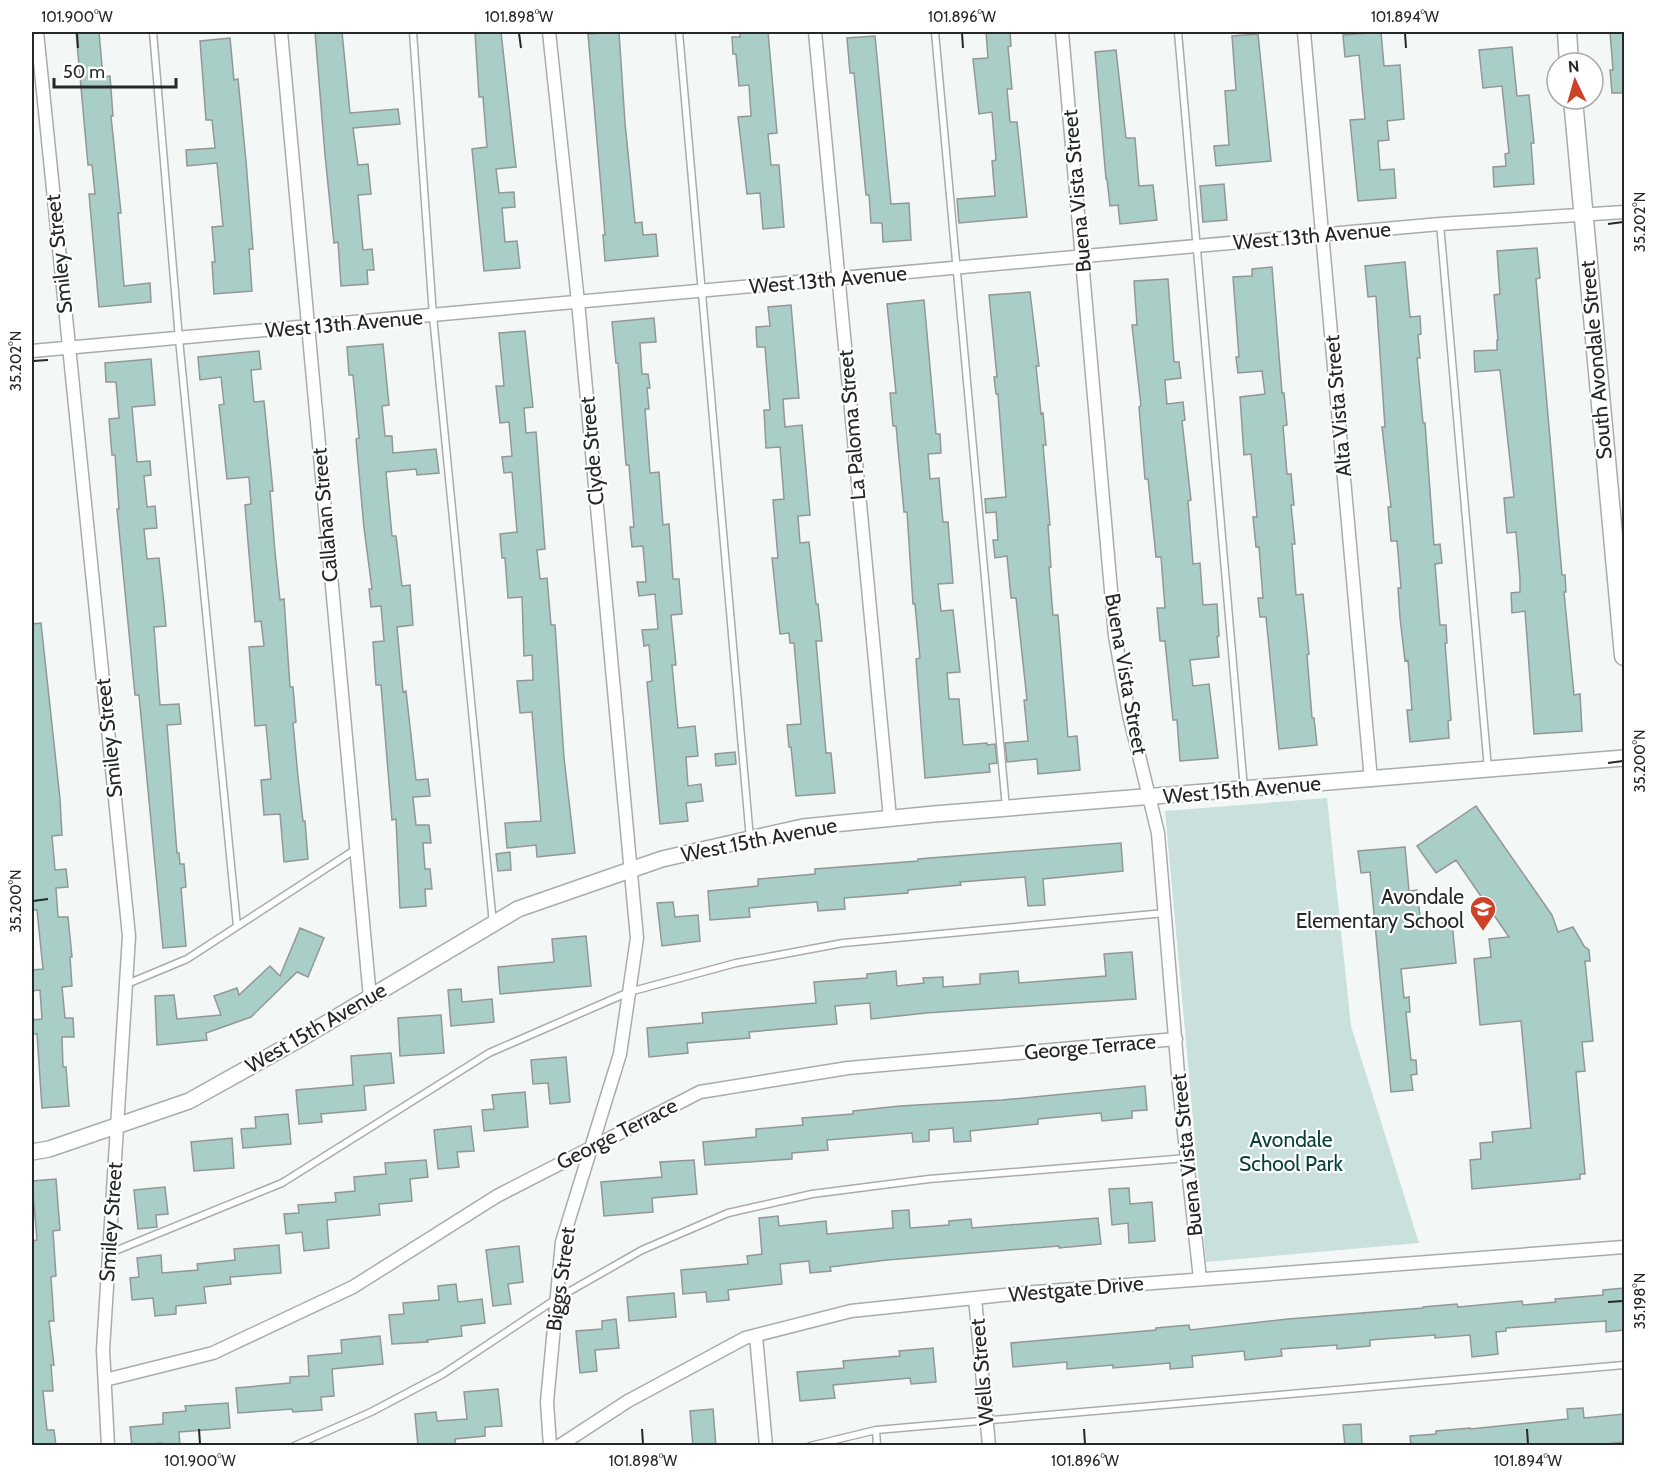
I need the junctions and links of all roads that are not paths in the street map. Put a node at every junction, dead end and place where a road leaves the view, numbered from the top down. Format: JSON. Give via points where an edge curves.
{"nodes":[{"id":1,"x":37,"y":32,"type":"edge"},
{"id":2,"x":153,"y":32,"type":"edge"},
{"id":3,"x":280,"y":32,"type":"edge"},
{"id":4,"x":413,"y":32,"type":"edge"},
{"id":5,"x":549,"y":32,"type":"edge"},
{"id":6,"x":679,"y":32,"type":"edge"},
{"id":7,"x":815,"y":32,"type":"edge"},
{"id":8,"x":935,"y":32,"type":"edge"},
{"id":9,"x":1062,"y":32,"type":"edge"},
{"id":10,"x":1178,"y":32,"type":"edge"},
{"id":11,"x":1304,"y":32,"type":"edge"},
{"id":12,"x":1567,"y":32,"type":"edge"},
{"id":13,"x":1568,"y":51,"type":"edge"},
{"id":14,"x":1574,"y":111,"type":"edge"},
{"id":15,"x":1624,"y":212,"type":"edge"},
{"id":16,"x":1583,"y":216,"type":"junction"},
{"id":17,"x":1440,"y":224,"type":"junction"},
{"id":18,"x":1324,"y":235,"type":"junction"},
{"id":19,"x":1198,"y":246,"type":"junction"},
{"id":20,"x":1082,"y":256,"type":"junction"},
{"id":21,"x":956,"y":268,"type":"junction"},
{"id":22,"x":838,"y":279,"type":"junction"},
{"id":23,"x":702,"y":291,"type":"junction"},
{"id":24,"x":578,"y":302,"type":"junction"},
{"id":25,"x":434,"y":315,"type":"junction"},
{"id":26,"x":308,"y":327,"type":"junction"},
{"id":27,"x":179,"y":339,"type":"junction"},
{"id":28,"x":69,"y":348,"type":"junction"},
{"id":29,"x":32,"y":351,"type":"edge"},
{"id":30,"x":1624,"y":656,"type":"edge"},
{"id":31,"x":1624,"y":758,"type":"edge"},
{"id":32,"x":1488,"y":770,"type":"junction"},
{"id":33,"x":1371,"y":780,"type":"junction"},
{"id":34,"x":1244,"y":790,"type":"junction"},
{"id":35,"x":1149,"y":797,"type":"junction"},
{"id":36,"x":1006,"y":808,"type":"junction"},
{"id":37,"x":890,"y":818,"type":"junction"},
{"id":38,"x":750,"y":839,"type":"junction"},
{"id":39,"x":356,"y":849,"type":"junction"},
{"id":40,"x":631,"y":870,"type":"junction"},
{"id":41,"x":1165,"y":913,"type":"junction"},
{"id":42,"x":493,"y":924,"type":"junction"},
{"id":43,"x":237,"y":926,"type":"junction"},
{"id":44,"x":126,"y":984,"type":"junction"},
{"id":45,"x":629,"y":992,"type":"junction"},
{"id":46,"x":370,"y":998,"type":"junction"},
{"id":47,"x":1176,"y":1040,"type":"junction"},
{"id":48,"x":117,"y":1126,"type":"junction"},
{"id":49,"x":591,"y":1147,"type":"junction"},
{"id":50,"x":32,"y":1152,"type":"edge"},
{"id":51,"x":1187,"y":1158,"type":"junction"},
{"id":52,"x":1624,"y":1247,"type":"edge"},
{"id":53,"x":110,"y":1253,"type":"junction"},
{"id":54,"x":1200,"y":1279,"type":"junction"},
{"id":55,"x":975,"y":1298,"type":"junction"},
{"id":56,"x":556,"y":1299,"type":"junction"},
{"id":57,"x":756,"y":1336,"type":"junction"},
{"id":58,"x":1624,"y":1365,"type":"edge"},
{"id":59,"x":105,"y":1380,"type":"junction"},
{"id":60,"x":986,"y":1419,"type":"junction"},
{"id":61,"x":876,"y":1430,"type":"junction"},
{"id":62,"x":108,"y":1446,"type":"edge"},
{"id":63,"x":294,"y":1446,"type":"edge"},
{"id":64,"x":550,"y":1446,"type":"edge"},
{"id":65,"x":559,"y":1446,"type":"edge"},
{"id":66,"x":766,"y":1446,"type":"edge"},
{"id":67,"x":810,"y":1446,"type":"edge"},
{"id":68,"x":877,"y":1446,"type":"edge"},
{"id":69,"x":989,"y":1446,"type":"edge"}],
"edges":[{"from":1,"to":28,"type":"street","name":"Smiley Street"},
{"from":2,"to":27,"type":"lane"},
{"from":3,"to":26,"type":"street","name":"Callahan Street"},
{"from":4,"to":25,"type":"lane"},
{"from":5,"to":24,"type":"street","name":"Clyde Street"},
{"from":6,"to":23,"type":"lane"},
{"from":7,"to":22,"type":"street","name":"La Paloma Street"},
{"from":8,"to":21,"type":"lane"},
{"from":9,"to":20,"type":"street","name":"Buena Vista Street"},
{"from":10,"to":19,"type":"lane"},
{"from":11,"to":18,"type":"street","name":"Alta Vista Street"},
{"from":12,"to":13,"type":"main road"},
{"from":14,"to":16,"type":"main road","name":"South Avondale Street"},
{"from":15,"to":16,"type":"street","name":"West 13th Avenue"},
{"from":16,"to":17,"type":"street","name":"West 13th Avenue"},
{"from":16,"to":30,"type":"main road","name":"South Avondale Street"},
{"from":17,"to":18,"type":"street","name":"West 13th Avenue"},
{"from":17,"to":32,"type":"lane"},
{"from":18,"to":19,"type":"street","name":"West 13th Avenue"},
{"from":18,"to":33,"type":"street","name":"Alta Vista Street"},
{"from":19,"to":20,"type":"street","name":"West 13th Avenue"},
{"from":19,"to":34,"type":"lane"},
{"from":20,"to":21,"type":"street","name":"West 13th Avenue"},
{"from":20,"to":35,"type":"street","name":"Buena Vista Street","via":[[1115,636]]},
{"from":21,"to":22,"type":"street","name":"West 13th Avenue"},
{"from":21,"to":36,"type":"lane"},
{"from":22,"to":23,"type":"street","name":"West 13th Avenue"},
{"from":22,"to":37,"type":"street","name":"La Paloma Street"},
{"from":23,"to":24,"type":"street","name":"West 13th Avenue"},
{"from":23,"to":38,"type":"lane"},
{"from":24,"to":25,"type":"street","name":"West 13th Avenue"},
{"from":24,"to":40,"type":"street","name":"Clyde Street"},
{"from":25,"to":26,"type":"street","name":"West 13th Avenue"},
{"from":25,"to":42,"type":"lane"},
{"from":26,"to":27,"type":"street","name":"West 13th Avenue"},
{"from":26,"to":39,"type":"street","name":"Callahan Street"},
{"from":27,"to":28,"type":"street","name":"West 13th Avenue"},
{"from":27,"to":43,"type":"lane"},
{"from":28,"to":29,"type":"street","name":"West 13th Avenue"},
{"from":28,"to":44,"type":"street","name":"Smiley Street","via":[[129,936]]},
{"from":31,"to":32,"type":"street","name":"West 15th Avenue"},
{"from":32,"to":33,"type":"street","name":"West 15th Avenue"},
{"from":33,"to":34,"type":"street","name":"West 15th Avenue"},
{"from":34,"to":35,"type":"street","name":"West 15th Avenue"},
{"from":35,"to":36,"type":"street","name":"West 15th Avenue"},
{"from":35,"to":41,"type":"street","name":"Buena Vista Street","via":[[1158,833]]},
{"from":36,"to":37,"type":"street","name":"West 15th Avenue"},
{"from":37,"to":38,"type":"street","name":"West 15th Avenue","via":[[803,827]]},
{"from":38,"to":40,"type":"street","name":"West 15th Avenue"},
{"from":39,"to":43,"type":"lane"},
{"from":39,"to":46,"type":"street","name":"Callahan Street"},
{"from":40,"to":42,"type":"street","name":"West 15th Avenue","via":[[518,909]]},
{"from":40,"to":45,"type":"street","name":"Biggs Street","via":[[637,938]]},
{"from":41,"to":45,"type":"lane","via":[[843,943],[736,963]]},
{"from":41,"to":47,"type":"street","name":"Buena Vista Street"},
{"from":42,"to":46,"type":"street","name":"West 15th Avenue"},
{"from":43,"to":44,"type":"lane","via":[[187,959]]},
{"from":44,"to":48,"type":"street","name":"Smiley Street"},
{"from":45,"to":49,"type":"street","name":"Biggs Street","via":[[620,1054]]},
{"from":45,"to":53,"type":"lane","via":[[489,1053],[282,1183]]},
{"from":46,"to":48,"type":"street","name":"West 15th Avenue","via":[[189,1101]]},
{"from":47,"to":49,"type":"street","name":"George Terrace","via":[[848,1068],[700,1092]]},
{"from":47,"to":51,"type":"street","name":"Buena Vista Street"},
{"from":48,"to":50,"type":"street","name":"West 15th Avenue"},
{"from":48,"to":53,"type":"street","name":"Smiley Street"},
{"from":49,"to":56,"type":"street","name":"Biggs Street","via":[[562,1242]]},
{"from":49,"to":59,"type":"street","name":"George Terrace","via":[[497,1196],[353,1287],[213,1353]]},
{"from":51,"to":54,"type":"street","name":"Buena Vista Street"},
{"from":51,"to":56,"type":"lane","via":[[928,1179],[812,1194],[728,1213],[642,1250]]},
{"from":52,"to":54,"type":"street","name":"Westgate Drive"},
{"from":53,"to":59,"type":"street","name":"Smiley Street","via":[[103,1350]]},
{"from":54,"to":55,"type":"street","name":"Westgate Drive"},
{"from":55,"to":57,"type":"street","name":"Westgate Drive","via":[[851,1311]]},
{"from":55,"to":60,"type":"street","name":"Wells Street"},
{"from":56,"to":63,"type":"lane","via":[[443,1374]]},
{"from":56,"to":64,"type":"street","name":"Biggs Street","via":[[547,1402]]},
{"from":57,"to":65,"type":"street","name":"Westgate Drive","via":[[745,1338],[628,1401]]},
{"from":57,"to":66,"type":"street"},
{"from":58,"to":60,"type":"lane"},
{"from":59,"to":62,"type":"street","name":"Smiley Street"},
{"from":60,"to":61,"type":"lane"},
{"from":60,"to":69,"type":"street","name":"Wells Street"},
{"from":61,"to":67,"type":"lane"},
{"from":61,"to":68,"type":"lane"}]}
